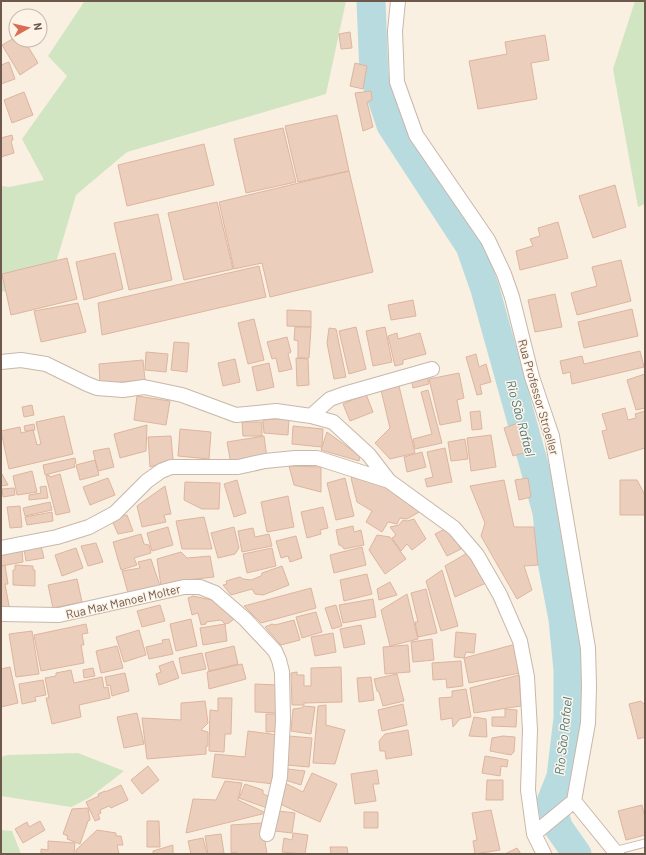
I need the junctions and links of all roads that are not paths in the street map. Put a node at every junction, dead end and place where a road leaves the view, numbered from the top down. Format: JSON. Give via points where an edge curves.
{"nodes":[{"id":1,"x":398,"y":1,"type":"edge"},
{"id":2,"x":1,"y":362,"type":"edge"},
{"id":3,"x":432,"y":368,"type":"dead end"},
{"id":4,"x":311,"y":416,"type":"junction"},
{"id":5,"x":389,"y":481,"type":"junction"},
{"id":6,"x":1,"y":548,"type":"edge"},
{"id":7,"x":1,"y":614,"type":"edge"},
{"id":8,"x":574,"y":801,"type":"junction"},
{"id":9,"x":267,"y":834,"type":"dead end"},
{"id":10,"x":534,"y":834,"type":"junction"},
{"id":11,"x":645,"y":843,"type":"edge"},
{"id":12,"x":616,"y":852,"type":"edge"},
{"id":13,"x":544,"y":854,"type":"edge"}],
"edges":[{"from":1,"to":8,"type":"street","name":"Rua Professor Stroeller","via":[[395,31],[397,82],[416,135],[488,240],[504,274],[532,377],[552,436],[588,648],[588,723]]},
{"from":2,"to":4,"type":"street","via":[[21,360],[46,364],[97,388],[123,390],[144,387],[182,395],[236,415],[276,411]]},
{"from":3,"to":4,"type":"street","via":[[330,399]]},
{"from":4,"to":5,"type":"street","via":[[333,422],[369,455]]},
{"from":5,"to":6,"type":"street","via":[[317,458],[265,461],[238,467],[172,467],[147,481],[115,513],[89,527],[57,537]]},
{"from":5,"to":10,"type":"street","via":[[454,528],[478,555],[500,595],[520,641],[527,677],[530,730],[528,790]]},
{"from":7,"to":9,"type":"street","name":"Rua Max Manoel Molter","via":[[59,615],[184,587],[200,587],[215,593],[245,619],[275,651],[282,672],[280,777]]},
{"from":8,"to":10,"type":"street"},
{"from":8,"to":12,"type":"street"},
{"from":10,"to":13,"type":"street"},
{"from":11,"to":12,"type":"lane"}]}
